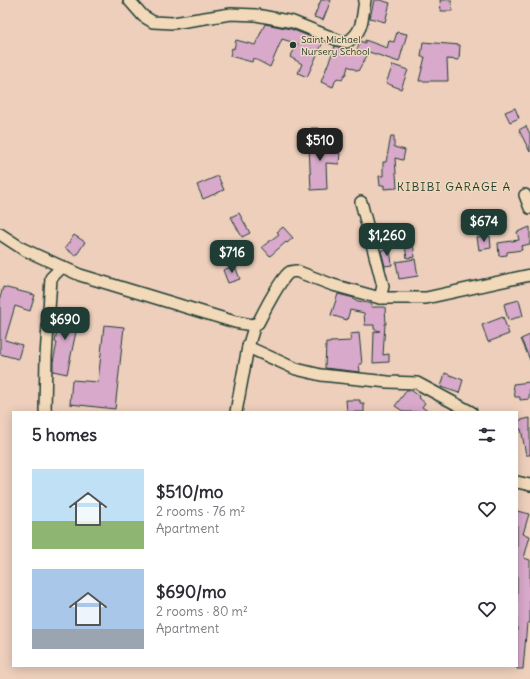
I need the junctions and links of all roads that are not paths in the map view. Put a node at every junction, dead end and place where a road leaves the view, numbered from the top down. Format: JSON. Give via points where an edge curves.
{"nodes":[{"id":1,"x":129,"y":0,"type":"edge"},
{"id":2,"x":365,"y":0,"type":"edge"},
{"id":3,"x":525,"y":195,"type":"dead end"},
{"id":4,"x":361,"y":202,"type":"dead end"},
{"id":5,"x":530,"y":208,"type":"edge"},
{"id":6,"x":0,"y":234,"type":"edge"},
{"id":7,"x":62,"y":267,"type":"junction"},
{"id":8,"x":530,"y":275,"type":"edge"},
{"id":9,"x":380,"y":298,"type":"junction"},
{"id":10,"x":255,"y":324,"type":"junction"},
{"id":11,"x":248,"y":346,"type":"junction"},
{"id":12,"x":45,"y":411,"type":"edge"},
{"id":13,"x":236,"y":411,"type":"edge"},
{"id":14,"x":469,"y":411,"type":"edge"},
{"id":15,"x":518,"y":482,"type":"edge"},
{"id":16,"x":530,"y":485,"type":"edge"}],
"edges":[{"from":1,"to":2,"type":"street","via":[[143,16],[153,22],[173,23],[231,14],[256,15],[292,22],[348,42],[360,29]]},
{"from":3,"to":5,"type":"street"},
{"from":4,"to":9,"type":"street","via":[[383,286]]},
{"from":6,"to":7,"type":"street","via":[[23,249]]},
{"from":7,"to":10,"type":"street","via":[[112,286],[235,322]]},
{"from":7,"to":12,"type":"street","via":[[51,278]]},
{"from":8,"to":9,"type":"street","via":[[426,298]]},
{"from":9,"to":10,"type":"street","via":[[332,285],[296,271],[290,272],[278,286]]},
{"from":10,"to":11,"type":"street"},
{"from":11,"to":13,"type":"street"},
{"from":11,"to":14,"type":"street","via":[[296,369],[320,375],[417,383]]},
{"from":15,"to":16,"type":"street"}]}
